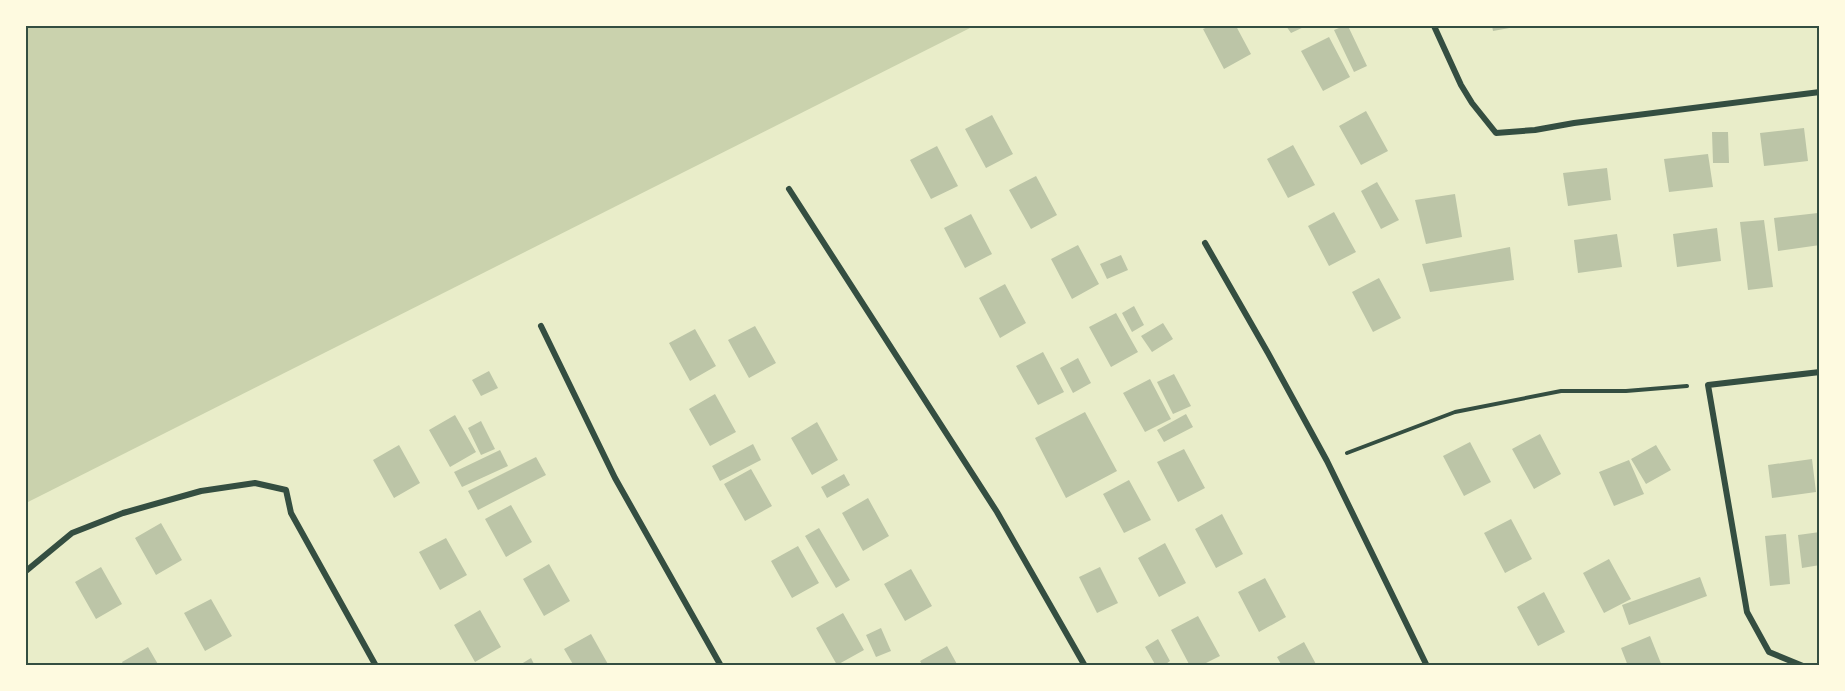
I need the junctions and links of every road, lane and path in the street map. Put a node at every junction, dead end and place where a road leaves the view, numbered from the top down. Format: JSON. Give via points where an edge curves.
{"nodes":[{"id":1,"x":1434,"y":26,"type":"edge"},
{"id":2,"x":1820,"y":92,"type":"edge"},
{"id":3,"x":789,"y":189,"type":"dead end"},
{"id":4,"x":1205,"y":243,"type":"dead end"},
{"id":5,"x":541,"y":326,"type":"dead end"},
{"id":6,"x":1820,"y":372,"type":"edge"},
{"id":7,"x":1708,"y":385,"type":"junction"},
{"id":8,"x":1326,"y":461,"type":"junction"},
{"id":9,"x":26,"y":571,"type":"edge"},
{"id":10,"x":376,"y":666,"type":"edge"},
{"id":11,"x":721,"y":666,"type":"edge"},
{"id":12,"x":1085,"y":666,"type":"edge"},
{"id":13,"x":1427,"y":666,"type":"edge"},
{"id":14,"x":1803,"y":666,"type":"edge"}],
"edges":[{"from":1,"to":2,"type":"street","via":[[1461,85],[1496,133]]},
{"from":3,"to":12,"type":"street","via":[[997,512]]},
{"from":4,"to":8,"type":"street"},
{"from":5,"to":11,"type":"street","via":[[615,478]]},
{"from":6,"to":7,"type":"street"},
{"from":7,"to":8,"type":"path","via":[[1561,391],[1455,412]]},
{"from":7,"to":14,"type":"street","via":[[1747,612],[1769,652]]},
{"from":8,"to":13,"type":"street"},
{"from":9,"to":10,"type":"street","via":[[72,533],[123,513],[201,491],[255,483],[286,490],[291,513]]}]}
